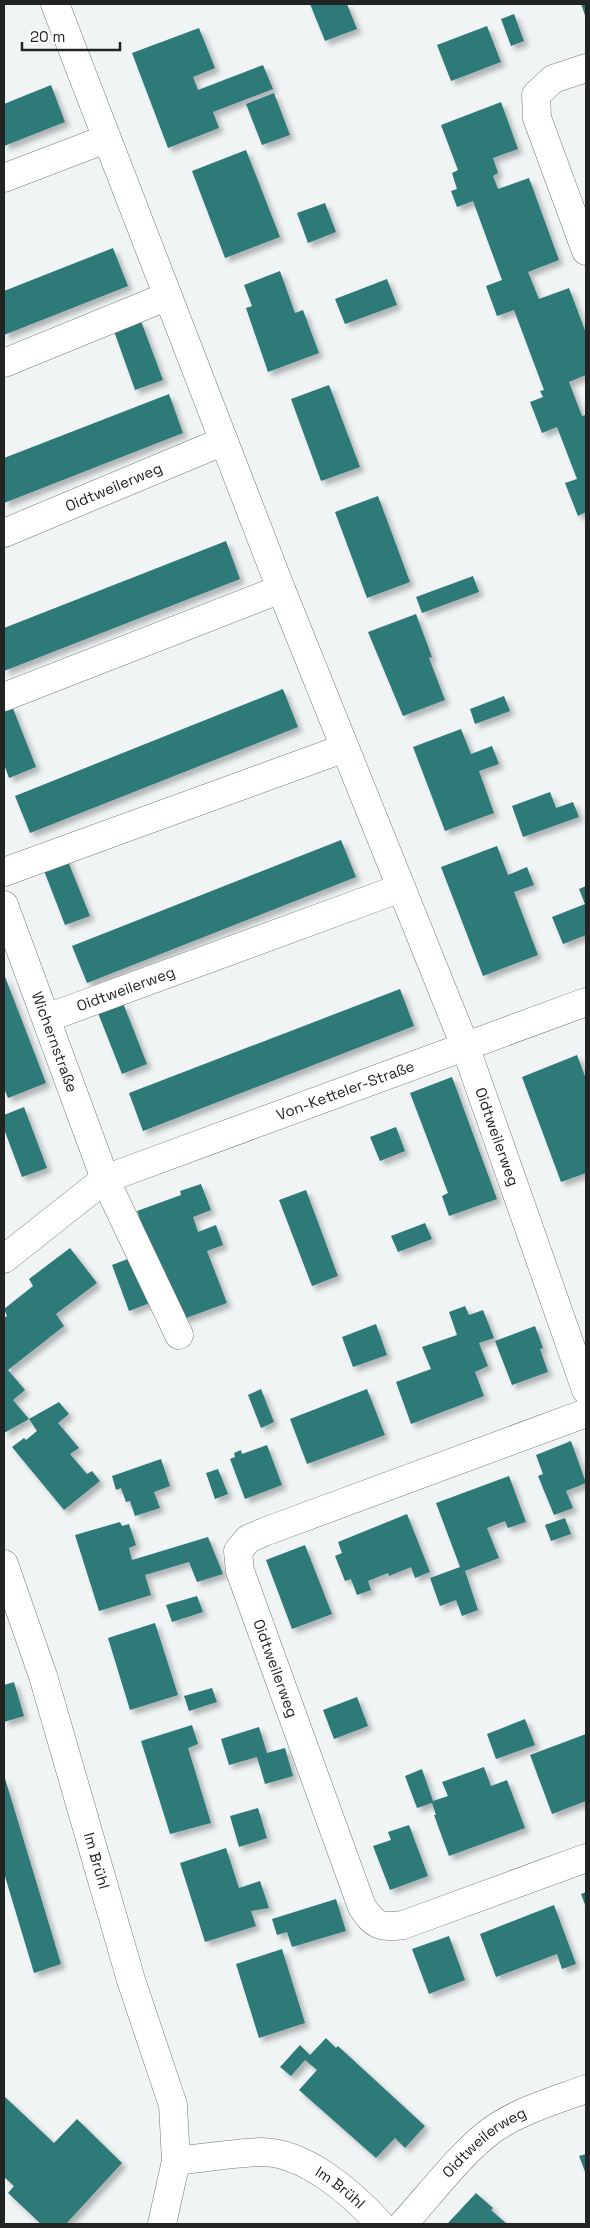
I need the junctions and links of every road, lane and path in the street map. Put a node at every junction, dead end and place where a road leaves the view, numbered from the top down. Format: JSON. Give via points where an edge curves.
{"nodes":[{"id":1,"x":60,"y":5,"type":"edge"},
{"id":2,"x":586,"y":68,"type":"edge"},
{"id":3,"x":106,"y":139,"type":"junction"},
{"id":4,"x":4,"y":178,"type":"edge"},
{"id":5,"x":586,"y":251,"type":"edge"},
{"id":6,"x":168,"y":296,"type":"junction"},
{"id":7,"x":4,"y":363,"type":"edge"},
{"id":8,"x":224,"y":441,"type":"junction"},
{"id":9,"x":4,"y":534,"type":"edge"},
{"id":10,"x":281,"y":589,"type":"junction"},
{"id":11,"x":4,"y":697,"type":"edge"},
{"id":12,"x":345,"y":748,"type":"junction"},
{"id":13,"x":4,"y":872,"type":"edge"},
{"id":14,"x":401,"y":888,"type":"junction"},
{"id":15,"x":4,"y":905,"type":"edge"},
{"id":16,"x":586,"y":1002,"type":"edge"},
{"id":17,"x":47,"y":1018,"type":"junction"},
{"id":18,"x":465,"y":1046,"type":"junction"},
{"id":19,"x":106,"y":1179,"type":"junction"},
{"id":20,"x":4,"y":1259,"type":"edge"},
{"id":21,"x":179,"y":1335,"type":"dead end"},
{"id":22,"x":586,"y":1390,"type":"edge"},
{"id":23,"x":586,"y":1413,"type":"edge"},
{"id":24,"x":4,"y":1564,"type":"edge"},
{"id":25,"x":586,"y":1858,"type":"edge"},
{"id":26,"x":586,"y":2089,"type":"edge"},
{"id":27,"x":176,"y":2161,"type":"junction"},
{"id":28,"x":162,"y":2224,"type":"edge"},
{"id":29,"x":380,"y":2224,"type":"edge"},
{"id":30,"x":403,"y":2224,"type":"edge"}],
"edges":[{"from":1,"to":3,"type":"street","name":"Oidtweilerweg"},
{"from":2,"to":5,"type":"street","via":[[553,79],[536,95],[537,118]]},
{"from":3,"to":4,"type":"street"},
{"from":3,"to":6,"type":"street","name":"Oidtweilerweg"},
{"from":6,"to":7,"type":"street"},
{"from":6,"to":8,"type":"street","name":"Oidtweilerweg"},
{"from":8,"to":9,"type":"street","name":"Oidtweilerweg"},
{"from":8,"to":10,"type":"street","name":"Oidtweilerweg"},
{"from":10,"to":11,"type":"street"},
{"from":10,"to":12,"type":"street","name":"Oidtweilerweg"},
{"from":12,"to":13,"type":"street"},
{"from":12,"to":14,"type":"street","name":"Oidtweilerweg"},
{"from":14,"to":17,"type":"street","name":"Oidtweilerweg"},
{"from":14,"to":18,"type":"street","name":"Oidtweilerweg"},
{"from":15,"to":17,"type":"street","name":"Wichernstraße"},
{"from":16,"to":18,"type":"street","name":"Von-Ketteler-Straße"},
{"from":17,"to":19,"type":"street","name":"Wichernstraße"},
{"from":18,"to":19,"type":"street","name":"Von-Ketteler-Straße"},
{"from":18,"to":22,"type":"street","name":"Oidtweilerweg"},
{"from":19,"to":20,"type":"street","name":"Von-Ketteler-Straße"},
{"from":19,"to":21,"type":"street"},
{"from":23,"to":25,"type":"street","name":"Oidtweilerweg","via":[[264,1532],[248,1539],[238,1551],[240,1570],[362,1907],[370,1920],[383,1928],[402,1925]]},
{"from":24,"to":27,"type":"street","name":"Im Brühl","via":[[43,1676],[131,1980],[173,2106]]},
{"from":26,"to":30,"type":"street","name":"Oidtweilerweg","via":[[495,2128],[467,2153]]},
{"from":27,"to":28,"type":"street","name":"Im Brühl"},
{"from":27,"to":29,"type":"street","name":"Im Brühl","via":[[262,2152],[303,2162],[339,2186]]}]}
